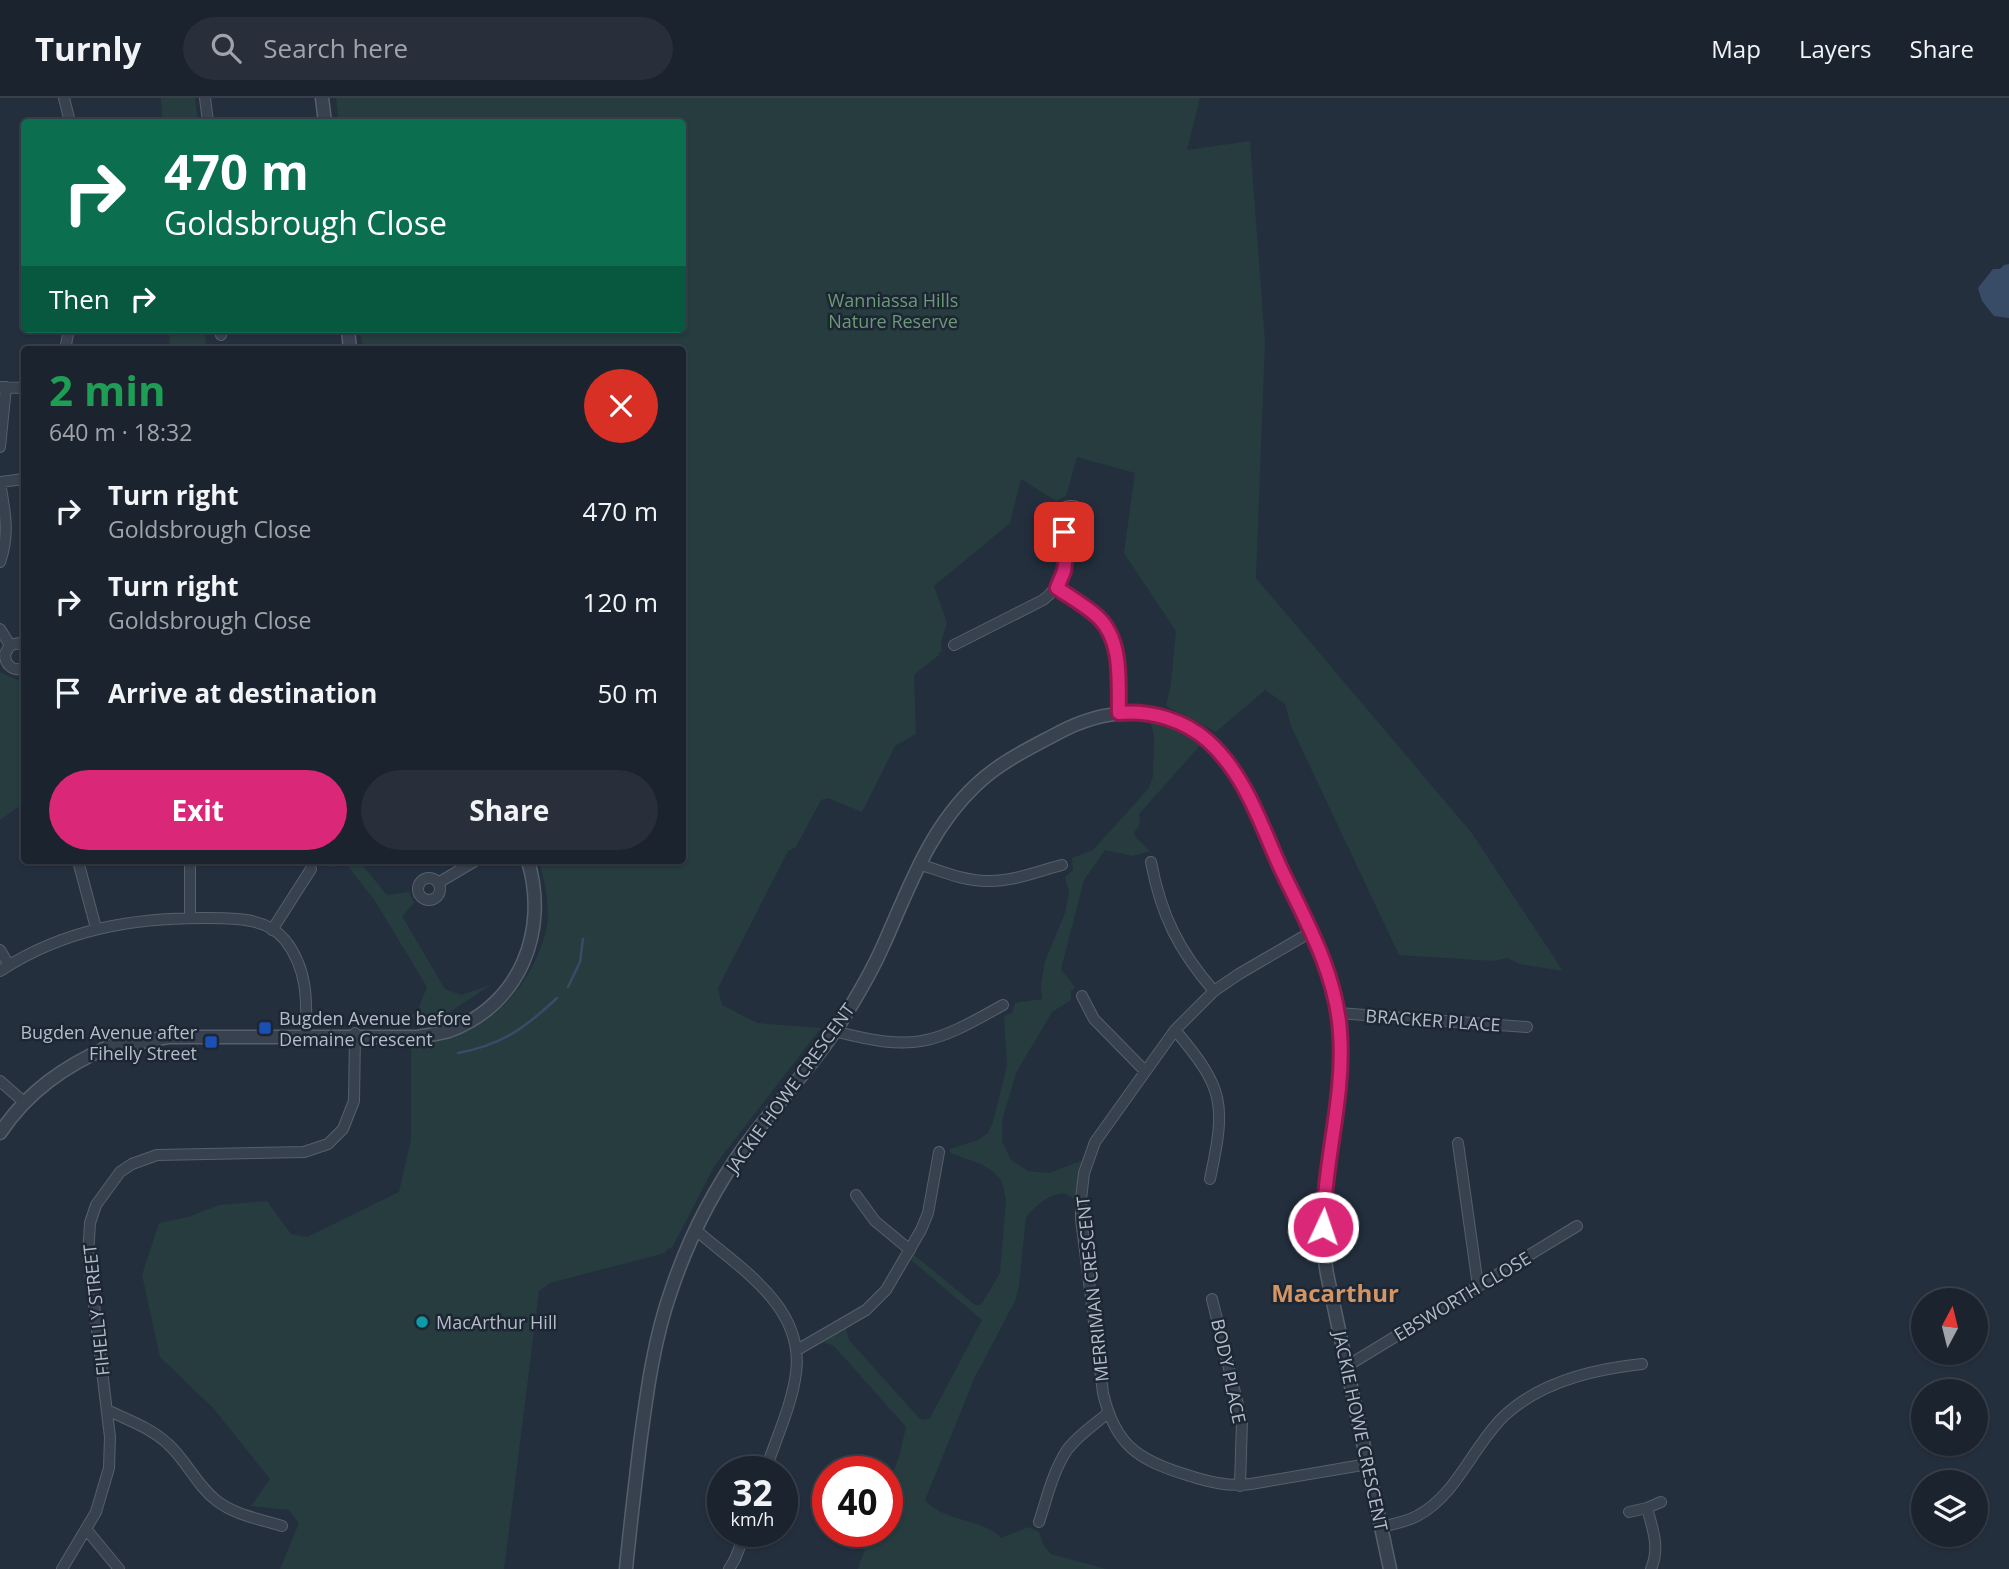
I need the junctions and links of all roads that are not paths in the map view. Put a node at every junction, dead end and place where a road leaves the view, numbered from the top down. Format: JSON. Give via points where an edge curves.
{"nodes":[{"id":1,"x":64,"y":98,"type":"edge"},
{"id":2,"x":205,"y":98,"type":"edge"},
{"id":3,"x":322,"y":98,"type":"edge"},
{"id":4,"x":69,"y":119,"type":"edge"},
{"id":5,"x":208,"y":119,"type":"edge"},
{"id":6,"x":325,"y":119,"type":"edge"},
{"id":7,"x":3,"y":387,"type":"edge"},
{"id":8,"x":21,"y":388,"type":"edge"},
{"id":9,"x":0,"y":447,"type":"edge"},
{"id":10,"x":21,"y":479,"type":"edge"},
{"id":11,"x":0,"y":482,"type":"edge"},
{"id":12,"x":1069,"y":534,"type":"dead end"},
{"id":13,"x":0,"y":562,"type":"edge"},
{"id":14,"x":1057,"y":588,"type":"junction"},
{"id":15,"x":0,"y":629,"type":"edge"},
{"id":16,"x":21,"y":644,"type":"edge"},
{"id":17,"x":10,"y":645,"type":"junction"},
{"id":18,"x":954,"y":645,"type":"dead end"},
{"id":19,"x":21,"y":668,"type":"edge"},
{"id":20,"x":1119,"y":713,"type":"junction"},
{"id":21,"x":1151,"y":862,"type":"dead end"},
{"id":22,"x":79,"y":864,"type":"edge"},
{"id":23,"x":190,"y":864,"type":"edge"},
{"id":24,"x":470,"y":864,"type":"edge"},
{"id":25,"x":529,"y":864,"type":"edge"},
{"id":26,"x":919,"y":864,"type":"junction"},
{"id":27,"x":1062,"y":865,"type":"dead end"},
{"id":28,"x":311,"y":869,"type":"dead end"},
{"id":29,"x":438,"y":883,"type":"dead end"},
{"id":30,"x":190,"y":918,"type":"junction"},
{"id":31,"x":96,"y":928,"type":"junction"},
{"id":32,"x":272,"y":930,"type":"junction"},
{"id":33,"x":1311,"y":932,"type":"junction"},
{"id":34,"x":0,"y":950,"type":"edge"},
{"id":35,"x":4,"y":968,"type":"edge"},
{"id":36,"x":1214,"y":991,"type":"junction"},
{"id":37,"x":1082,"y":996,"type":"dead end"},
{"id":38,"x":1003,"y":1005,"type":"dead end"},
{"id":39,"x":1338,"y":1013,"type":"junction"},
{"id":40,"x":1527,"y":1027,"type":"dead end"},
{"id":41,"x":1175,"y":1030,"type":"junction"},
{"id":42,"x":834,"y":1031,"type":"junction"},
{"id":43,"x":306,"y":1035,"type":"junction"},
{"id":44,"x":355,"y":1035,"type":"junction"},
{"id":45,"x":1145,"y":1070,"type":"junction"},
{"id":46,"x":0,"y":1081,"type":"edge"},
{"id":47,"x":24,"y":1102,"type":"junction"},
{"id":48,"x":0,"y":1133,"type":"edge"},
{"id":49,"x":1458,"y":1143,"type":"dead end"},
{"id":50,"x":939,"y":1152,"type":"dead end"},
{"id":51,"x":1210,"y":1179,"type":"dead end"},
{"id":52,"x":856,"y":1195,"type":"dead end"},
{"id":53,"x":1577,"y":1226,"type":"dead end"},
{"id":54,"x":696,"y":1230,"type":"junction"},
{"id":55,"x":910,"y":1250,"type":"junction"},
{"id":56,"x":1478,"y":1286,"type":"junction"},
{"id":57,"x":1212,"y":1299,"type":"dead end"},
{"id":58,"x":797,"y":1350,"type":"junction"},
{"id":59,"x":1642,"y":1364,"type":"dead end"},
{"id":60,"x":1347,"y":1366,"type":"junction"},
{"id":61,"x":107,"y":1410,"type":"junction"},
{"id":62,"x":1108,"y":1413,"type":"junction"},
{"id":63,"x":770,"y":1456,"type":"edge"},
{"id":64,"x":1368,"y":1464,"type":"junction"},
{"id":65,"x":1240,"y":1486,"type":"junction"},
{"id":66,"x":1661,"y":1502,"type":"dead end"},
{"id":67,"x":1647,"y":1508,"type":"junction"},
{"id":68,"x":1629,"y":1512,"type":"dead end"},
{"id":69,"x":1038,"y":1521,"type":"dead end"},
{"id":70,"x":282,"y":1526,"type":"dead end"},
{"id":71,"x":1381,"y":1527,"type":"junction"},
{"id":72,"x":86,"y":1530,"type":"junction"},
{"id":73,"x":740,"y":1547,"type":"edge"},
{"id":74,"x":62,"y":1569,"type":"edge"},
{"id":75,"x":119,"y":1569,"type":"edge"},
{"id":76,"x":626,"y":1569,"type":"edge"},
{"id":77,"x":729,"y":1569,"type":"edge"},
{"id":78,"x":1390,"y":1569,"type":"edge"},
{"id":79,"x":1651,"y":1569,"type":"edge"}],
"edges":[{"from":1,"to":4,"type":"street"},
{"from":2,"to":5,"type":"street"},
{"from":3,"to":6,"type":"street"},
{"from":7,"to":8,"type":"street"},
{"from":7,"to":9,"type":"street"},
{"from":10,"to":11,"type":"street"},
{"from":11,"to":13,"type":"street","via":[[7,524]]},
{"from":12,"to":14,"type":"street"},
{"from":14,"to":18,"type":"street","via":[[1043,600]]},
{"from":14,"to":20,"type":"street","via":[[1096,615],[1112,639],[1118,662]]},
{"from":15,"to":17,"type":"street"},
{"from":16,"to":17,"type":"street"},
{"from":17,"to":19,"type":"street","via":[[5,654],[7,664]]},
{"from":20,"to":26,"type":"street","name":"JACKIE HOWE CRESCENT","via":[[1074,724],[999,766],[945,819]]},
{"from":20,"to":33,"type":"street","name":"JACKIE HOWE CRESCENT","via":[[1170,719],[1223,755],[1242,784]]},
{"from":21,"to":36,"type":"street","via":[[1157,895],[1181,948]]},
{"from":22,"to":31,"type":"street"},
{"from":23,"to":30,"type":"street"},
{"from":24,"to":29,"type":"street"},
{"from":25,"to":44,"type":"street","via":[[537,901],[536,923],[527,954],[498,997],[456,1022],[417,1035]]},
{"from":26,"to":27,"type":"street","via":[[986,881]]},
{"from":26,"to":42,"type":"street","name":"JACKIE HOWE CRESCENT","via":[[882,949]]},
{"from":28,"to":32,"type":"street"},
{"from":30,"to":31,"type":"street","via":[[145,919]]},
{"from":30,"to":32,"type":"street","via":[[239,918]]},
{"from":31,"to":35,"type":"street","via":[[41,948]]},
{"from":32,"to":43,"type":"street","via":[[284,938],[302,971]]},
{"from":33,"to":36,"type":"street","name":"MERRIMAN CRESCENT"},
{"from":33,"to":39,"type":"street","name":"JACKIE HOWE CRESCENT"},
{"from":34,"to":35,"type":"street"},
{"from":36,"to":41,"type":"street","name":"MERRIMAN CRESCENT"},
{"from":37,"to":45,"type":"street","via":[[1094,1019]]},
{"from":38,"to":42,"type":"street","via":[[956,1032],[924,1042],[891,1044]]},
{"from":39,"to":40,"type":"street","name":"BRACKER PLACE"},
{"from":39,"to":60,"type":"street","name":"JACKIE HOWE CRESCENT","via":[[1341,1062],[1325,1180],[1323,1242]]},
{"from":41,"to":45,"type":"street","name":"MERRIMAN CRESCENT"},
{"from":41,"to":51,"type":"street","via":[[1201,1060],[1216,1091],[1220,1126]]},
{"from":42,"to":54,"type":"street","name":"JACKIE HOWE CRESCENT","via":[[745,1146]]},
{"from":43,"to":44,"type":"street"},
{"from":43,"to":47,"type":"street","via":[[193,1034],[126,1039],[67,1066]]},
{"from":44,"to":61,"type":"street","name":"FIHELLY STREET","via":[[354,1101],[343,1129],[328,1144],[304,1152],[157,1155],[132,1164],[108,1185],[96,1205],[88,1237]]},
{"from":45,"to":62,"type":"street","name":"MERRIMAN CRESCENT","via":[[1095,1142],[1081,1189]]},
{"from":46,"to":47,"type":"street"},
{"from":47,"to":48,"type":"street"},
{"from":49,"to":56,"type":"street"},
{"from":50,"to":55,"type":"street","via":[[928,1213]]},
{"from":52,"to":55,"type":"street","via":[[875,1221]]},
{"from":53,"to":56,"type":"street","name":"EBSWORTH CLOSE"},
{"from":54,"to":58,"type":"street","via":[[777,1302]]},
{"from":54,"to":76,"type":"street","name":"JACKIE HOWE CRESCENT","via":[[672,1287],[655,1347]]},
{"from":55,"to":58,"type":"street","via":[[873,1304]]},
{"from":56,"to":60,"type":"street","name":"EBSWORTH CLOSE"},
{"from":57,"to":65,"type":"street","name":"BODY PLACE","via":[[1242,1421]]},
{"from":58,"to":63,"type":"street","via":[[793,1388]]},
{"from":59,"to":71,"type":"street","via":[[1609,1367],[1528,1397],[1496,1425],[1432,1506],[1411,1519]]},
{"from":60,"to":64,"type":"street","name":"JACKIE HOWE CRESCENT"},
{"from":61,"to":70,"type":"street","via":[[156,1433],[201,1488],[222,1505]]},
{"from":61,"to":72,"type":"street","name":"FIHELLY STREET","via":[[108,1468]]},
{"from":62,"to":65,"type":"street","name":"MERRIMAN CRESCENT","via":[[1123,1439],[1151,1463],[1209,1482]]},
{"from":62,"to":69,"type":"street","via":[[1068,1449]]},
{"from":64,"to":65,"type":"street","name":"MERRIMAN CRESCENT"},
{"from":64,"to":71,"type":"street","name":"JACKIE HOWE CRESCENT"},
{"from":66,"to":67,"type":"street"},
{"from":67,"to":68,"type":"street"},
{"from":67,"to":79,"type":"street","via":[[1657,1542]]},
{"from":71,"to":78,"type":"street","name":"JACKIE HOWE CRESCENT"},
{"from":72,"to":74,"type":"street","name":"FIHELLY STREET"},
{"from":72,"to":75,"type":"street"},
{"from":73,"to":77,"type":"street"}]}
